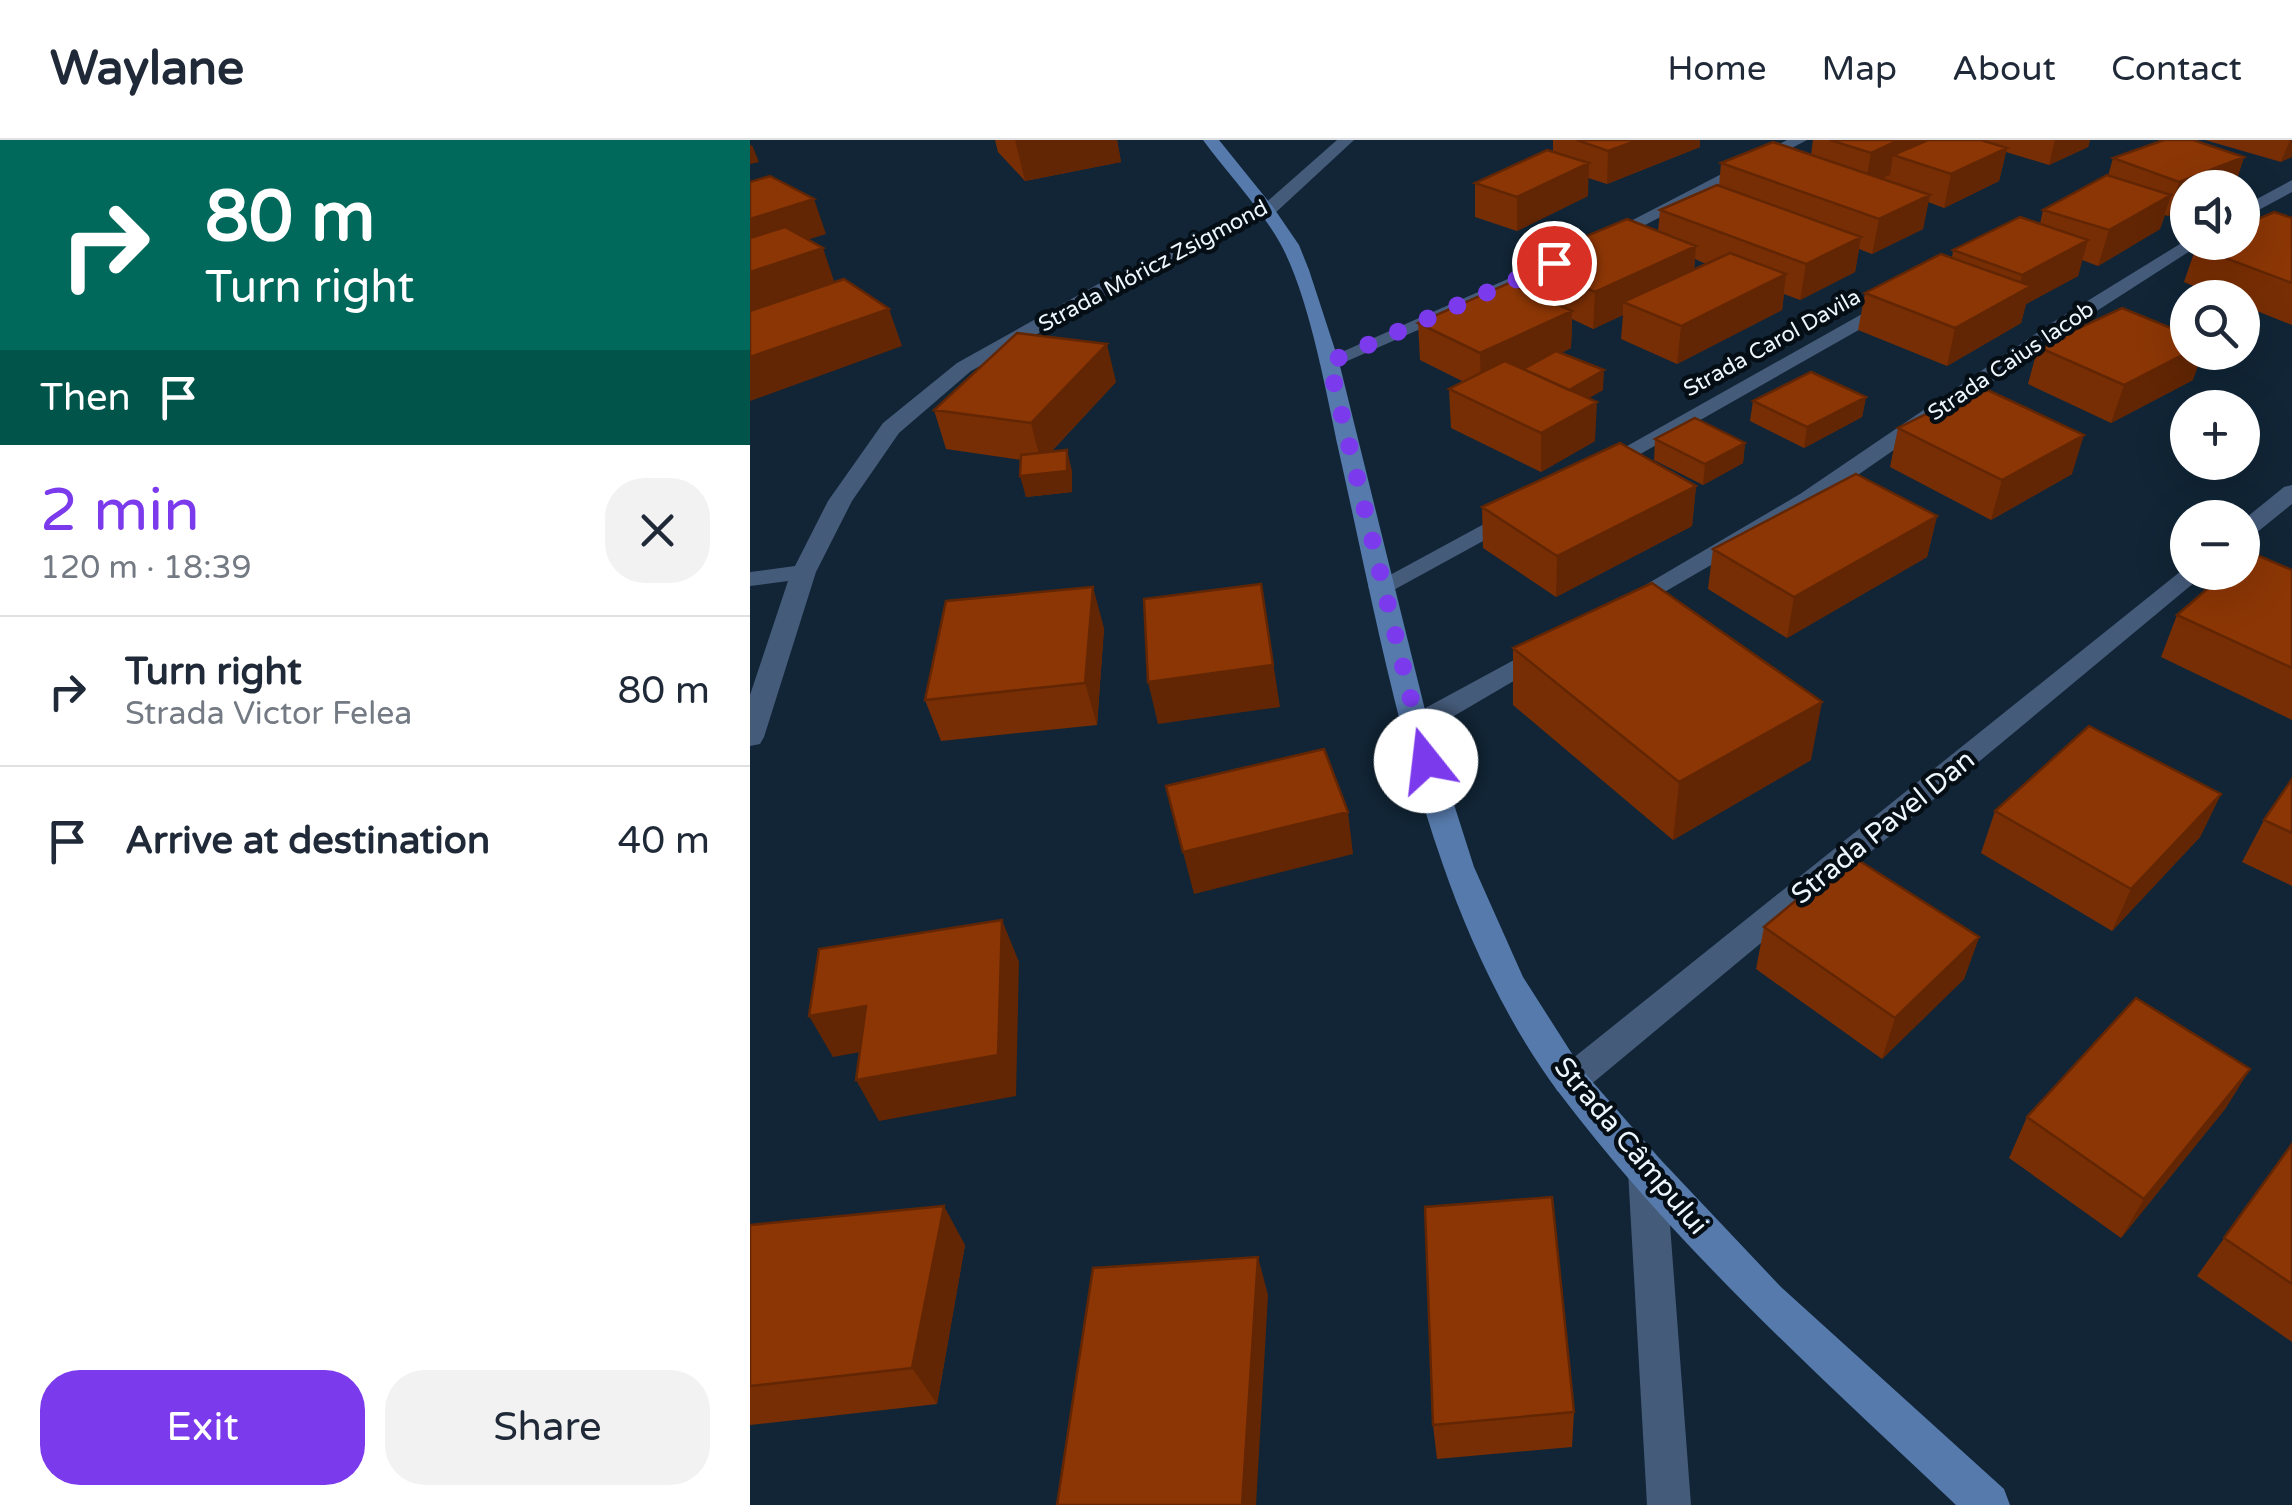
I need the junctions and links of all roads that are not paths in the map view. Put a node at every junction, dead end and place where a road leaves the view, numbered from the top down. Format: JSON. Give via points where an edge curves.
{"nodes":[{"id":1,"x":1211,"y":140,"type":"edge"},
{"id":2,"x":1346,"y":140,"type":"edge"},
{"id":3,"x":1799,"y":140,"type":"edge"},
{"id":4,"x":2292,"y":185,"type":"edge"},
{"id":5,"x":2260,"y":204,"type":"edge"},
{"id":6,"x":1266,"y":211,"type":"junction"},
{"id":7,"x":2170,"y":258,"type":"edge"},
{"id":8,"x":1912,"y":292,"type":"edge"},
{"id":9,"x":1329,"y":362,"type":"junction"},
{"id":10,"x":1585,"y":476,"type":"edge"},
{"id":11,"x":2292,"y":492,"type":"edge"},
{"id":12,"x":1534,"y":504,"type":"edge"},
{"id":13,"x":2260,"y":519,"type":"edge"},
{"id":14,"x":804,"y":572,"type":"junction"},
{"id":15,"x":750,"y":579,"type":"edge"},
{"id":16,"x":1381,"y":587,"type":"junction"},
{"id":17,"x":2174,"y":590,"type":"edge"},
{"id":18,"x":1603,"y":618,"type":"edge"},
{"id":19,"x":1569,"y":637,"type":"edge"},
{"id":20,"x":1415,"y":726,"type":"junction"},
{"id":21,"x":750,"y":737,"type":"edge"},
{"id":22,"x":1570,"y":1081,"type":"junction"},
{"id":23,"x":1647,"y":1171,"type":"junction"},
{"id":24,"x":1669,"y":1505,"type":"edge"},
{"id":25,"x":1988,"y":1505,"type":"edge"}],
"edges":[{"from":1,"to":6,"type":"street","name":"Strada Câmpului"},
{"from":2,"to":6,"type":"street","name":"Strada Móricz Zsigmond"},
{"from":3,"to":9,"type":"street","via":[[1586,249]]},
{"from":4,"to":5,"type":"street"},
{"from":6,"to":9,"type":"street","name":"Strada Câmpului","via":[[1290,245]]},
{"from":6,"to":14,"type":"street","name":"Strada Móricz Zsigmond","via":[[1116,282],[964,368],[891,428],[840,501]]},
{"from":7,"to":18,"type":"street","name":"Strada Caius Iacob","via":[[1808,499]]},
{"from":8,"to":10,"type":"street","name":"Strada Carol Davila"},
{"from":9,"to":16,"type":"street","name":"Strada Câmpului"},
{"from":11,"to":13,"type":"street"},
{"from":12,"to":16,"type":"street"},
{"from":14,"to":15,"type":"street"},
{"from":14,"to":21,"type":"street","name":"Strada Móricz Zsigmond"},
{"from":16,"to":20,"type":"street","name":"Strada Câmpului"},
{"from":17,"to":22,"type":"street","name":"Strada Pavel Dan"},
{"from":19,"to":20,"type":"street"},
{"from":20,"to":22,"type":"street","name":"Strada Câmpului","via":[[1460,867],[1509,982]]},
{"from":22,"to":23,"type":"street","name":"Strada Câmpului"},
{"from":23,"to":24,"type":"street"},
{"from":23,"to":25,"type":"street","name":"Strada Câmpului","via":[[1767,1300]]}]}
